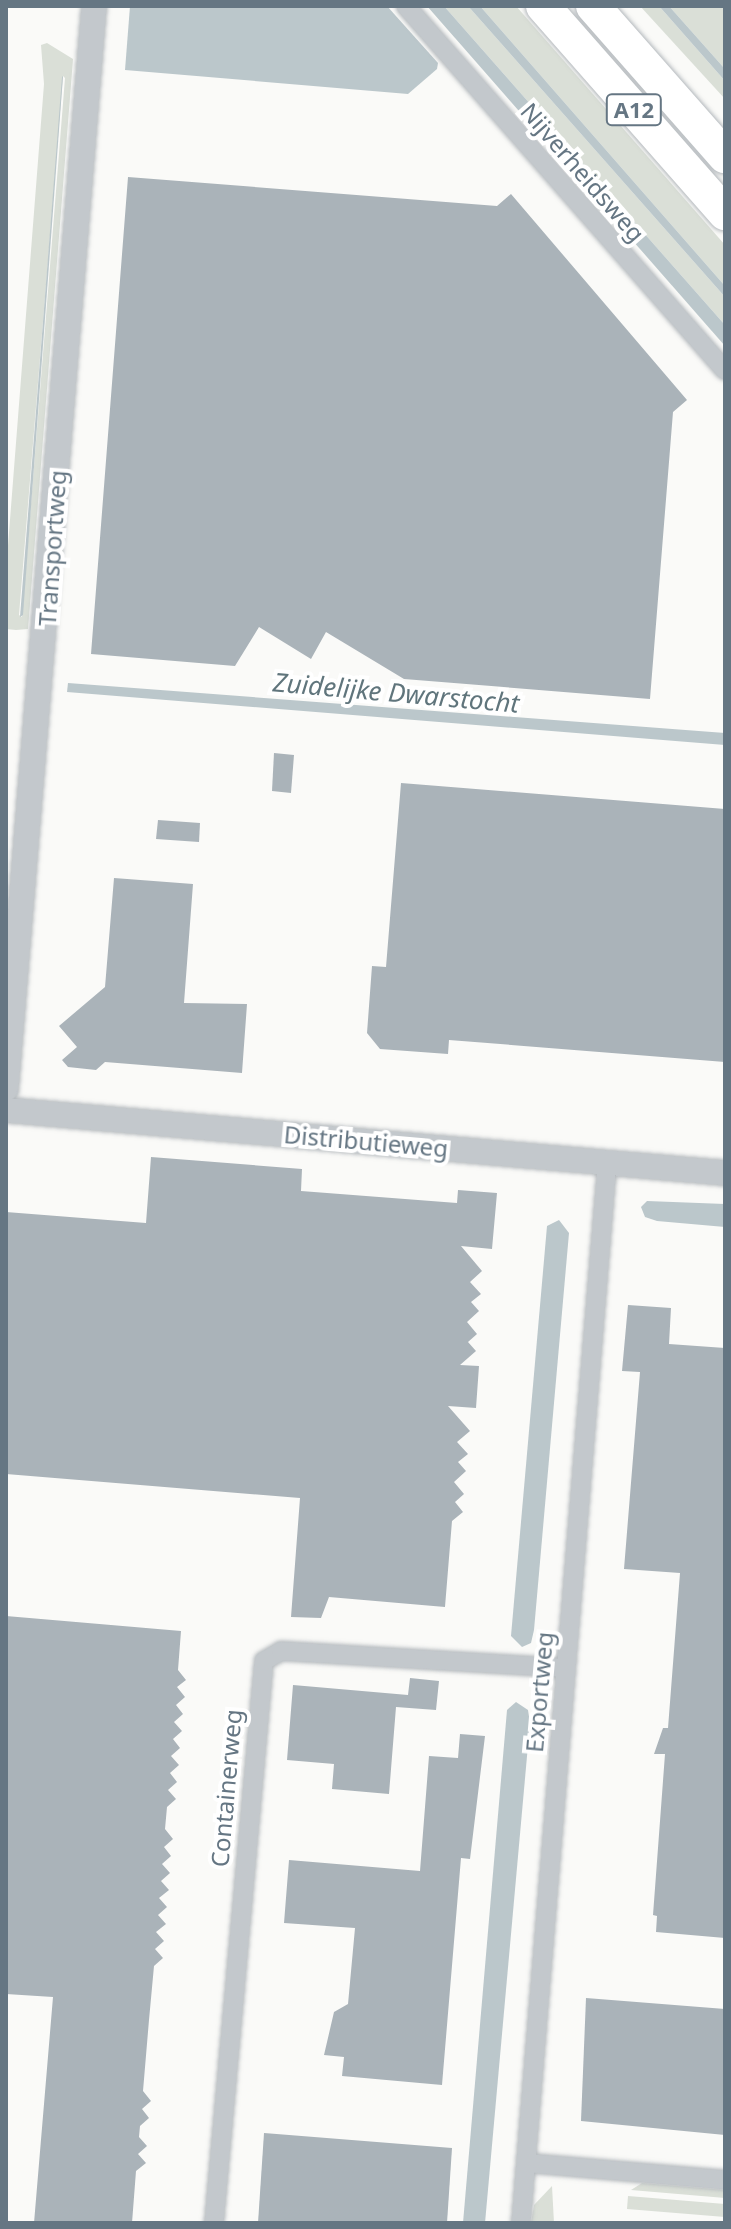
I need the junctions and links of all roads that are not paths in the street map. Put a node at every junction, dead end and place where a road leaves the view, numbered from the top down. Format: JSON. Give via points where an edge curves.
{"nodes":[{"id":1,"x":94,"y":6,"type":"edge"},
{"id":2,"x":406,"y":6,"type":"edge"},
{"id":3,"x":543,"y":6,"type":"edge"},
{"id":4,"x":593,"y":6,"type":"edge"},
{"id":5,"x":725,"y":156,"type":"edge"},
{"id":6,"x":725,"y":213,"type":"edge"},
{"id":7,"x":725,"y":370,"type":"edge"},
{"id":8,"x":6,"y":1089,"type":"edge"},
{"id":9,"x":6,"y":1110,"type":"edge"},
{"id":10,"x":607,"y":1165,"type":"junction"},
{"id":11,"x":725,"y":1173,"type":"edge"},
{"id":12,"x":565,"y":1668,"type":"junction"},
{"id":13,"x":527,"y":2163,"type":"junction"},
{"id":14,"x":725,"y":2180,"type":"edge"},
{"id":15,"x":214,"y":2223,"type":"edge"},
{"id":16,"x":521,"y":2223,"type":"edge"}],
"edges":[{"from":1,"to":8,"type":"street","name":"Transportweg"},
{"from":2,"to":7,"type":"street","name":"Nijverheidsweg"},
{"from":3,"to":6,"type":"highway","number":"A12"},
{"from":4,"to":5,"type":"highway","number":"A12"},
{"from":9,"to":10,"type":"street","name":"Distributieweg"},
{"from":10,"to":11,"type":"street","name":"Distributieweg"},
{"from":10,"to":12,"type":"street","name":"Exportweg"},
{"from":12,"to":13,"type":"street","name":"Exportweg"},
{"from":12,"to":15,"type":"street","name":"Containerweg","via":[[281,1651],[264,1661]]},
{"from":13,"to":14,"type":"street"},
{"from":13,"to":16,"type":"street","name":"Exportweg"}]}
